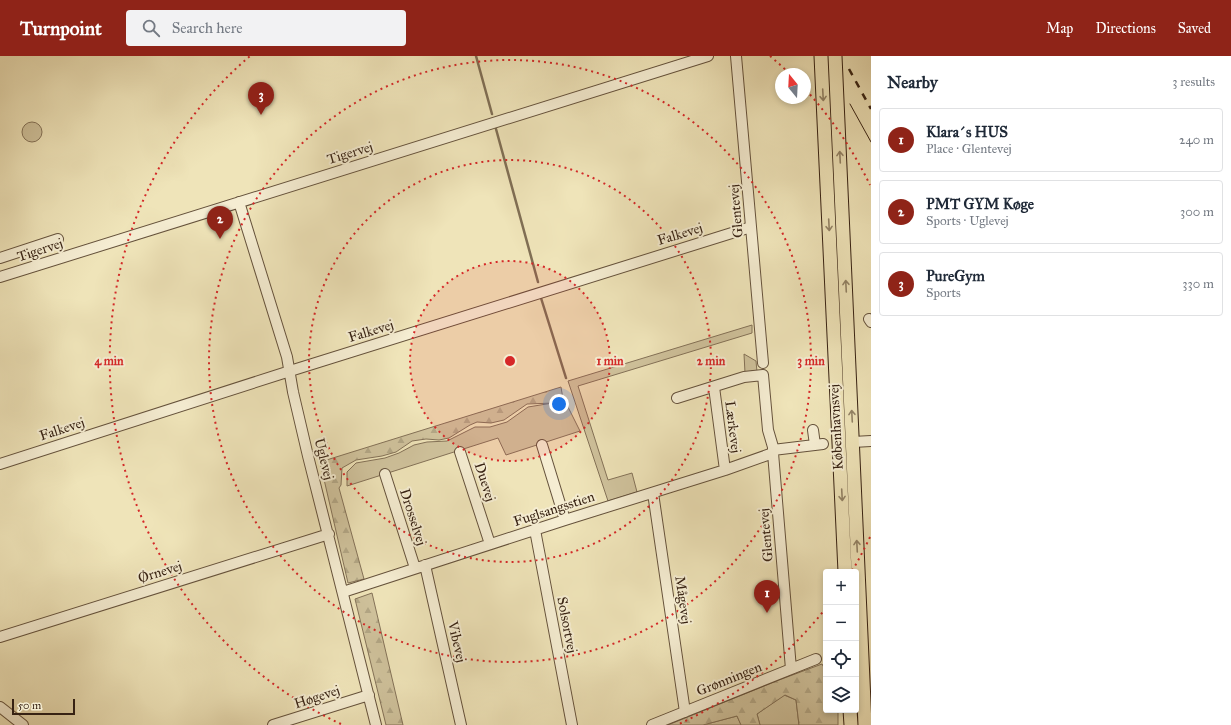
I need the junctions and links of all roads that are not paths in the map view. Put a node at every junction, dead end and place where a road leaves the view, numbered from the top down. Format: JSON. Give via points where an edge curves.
{"nodes":[{"id":1,"x":708,"y":56,"type":"edge"},
{"id":2,"x":736,"y":56,"type":"edge"},
{"id":3,"x":821,"y":56,"type":"edge"},
{"id":4,"x":835,"y":56,"type":"edge"},
{"id":5,"x":239,"y":202,"type":"junction"},
{"id":6,"x":751,"y":227,"type":"junction"},
{"id":7,"x":58,"y":239,"type":"dead end"},
{"id":8,"x":0,"y":258,"type":"edge"},
{"id":9,"x":0,"y":277,"type":"edge"},
{"id":10,"x":763,"y":363,"type":"dead end"},
{"id":11,"x":290,"y":371,"type":"junction"},
{"id":12,"x":764,"y":375,"type":"joint"},
{"id":13,"x":714,"y":387,"type":"junction"},
{"id":14,"x":676,"y":398,"type":"dead end"},
{"id":15,"x":813,"y":430,"type":"dead end"},
{"id":16,"x":871,"y":441,"type":"edge"},
{"id":17,"x":853,"y":442,"type":"junction"},
{"id":18,"x":542,"y":445,"type":"dead end"},
{"id":19,"x":460,"y":452,"type":"dead end"},
{"id":20,"x":773,"y":452,"type":"junction"},
{"id":21,"x":0,"y":464,"type":"edge"},
{"id":22,"x":725,"y":470,"type":"junction"},
{"id":23,"x":385,"y":474,"type":"dead end"},
{"id":24,"x":653,"y":493,"type":"junction"},
{"id":25,"x":565,"y":520,"type":"junction"},
{"id":26,"x":535,"y":530,"type":"junction"},
{"id":27,"x":329,"y":534,"type":"junction"},
{"id":28,"x":490,"y":544,"type":"junction"},
{"id":29,"x":425,"y":565,"type":"junction"},
{"id":30,"x":415,"y":568,"type":"junction"},
{"id":31,"x":845,"y":569,"type":"edge"},
{"id":32,"x":343,"y":592,"type":"junction"},
{"id":33,"x":0,"y":637,"type":"edge"},
{"id":34,"x":816,"y":659,"type":"dead end"},
{"id":35,"x":791,"y":669,"type":"junction"},
{"id":36,"x":369,"y":695,"type":"junction"},
{"id":37,"x":0,"y":707,"type":"edge"},
{"id":38,"x":685,"y":712,"type":"junction"},
{"id":39,"x":850,"y":713,"type":"edge"},
{"id":40,"x":0,"y":716,"type":"edge"},
{"id":41,"x":11,"y":725,"type":"edge"},
{"id":42,"x":23,"y":725,"type":"edge"},
{"id":43,"x":273,"y":725,"type":"edge"},
{"id":44,"x":376,"y":725,"type":"edge"},
{"id":45,"x":461,"y":725,"type":"edge"},
{"id":46,"x":572,"y":725,"type":"edge"},
{"id":47,"x":652,"y":725,"type":"edge"},
{"id":48,"x":851,"y":725,"type":"edge"},
{"id":49,"x":865,"y":725,"type":"edge"}],
"edges":[{"from":1,"to":5,"type":"street","name":"Tigervej"},
{"from":2,"to":6,"type":"street","name":"Glentevej"},
{"from":3,"to":31,"type":"main road","name":"Københavnsvej","one_way":true},
{"from":17,"to":4,"type":"main road","name":"Københavnsvej","one_way":true},
{"from":5,"to":9,"type":"street","name":"Tigervej"},
{"from":5,"to":11,"type":"street","name":"Uglevej"},
{"from":6,"to":10,"type":"street","name":"Glentevej"},
{"from":6,"to":11,"type":"street","name":"Falkevej"},
{"from":7,"to":8,"type":"street"},
{"from":11,"to":21,"type":"street","name":"Falkevej"},
{"from":11,"to":27,"type":"street","name":"Uglevej","via":[[308,456]]},
{"from":12,"to":13,"type":"street","name":"Lærkevej","via":[[744,377]]},
{"from":12,"to":20,"type":"street","name":"Glentevej","via":[[768,430]]},
{"from":13,"to":14,"type":"street","name":"Lærkevej"},
{"from":13,"to":22,"type":"street","name":"Lærkevej"},
{"from":15,"to":20,"type":"street","name":"Fuglsangsstien","via":[[819,444]]},
{"from":16,"to":17,"type":"street"},
{"from":49,"to":17,"type":"main road","name":"Københavnsvej","one_way":true},
{"from":18,"to":25,"type":"street"},
{"from":19,"to":28,"type":"street","name":"Duevej"},
{"from":20,"to":22,"type":"street","name":"Fuglsangsstien"},
{"from":20,"to":35,"type":"street","name":"Glentevej"},
{"from":22,"to":24,"type":"street","name":"Fuglsangsstien"},
{"from":23,"to":30,"type":"street","name":"Drosselvej"},
{"from":24,"to":25,"type":"street","name":"Fuglsangsstien"},
{"from":24,"to":38,"type":"street","name":"Mågevej"},
{"from":25,"to":26,"type":"street","name":"Fuglsangsstien"},
{"from":26,"to":28,"type":"street","name":"Fuglsangsstien"},
{"from":26,"to":46,"type":"street","name":"Solsortvej"},
{"from":27,"to":32,"type":"street","name":"Uglevej"},
{"from":27,"to":33,"type":"street","name":"Ørnevej"},
{"from":28,"to":29,"type":"street","name":"Fuglsangsstien"},
{"from":29,"to":30,"type":"street","name":"Fuglsangsstien"},
{"from":29,"to":45,"type":"street","name":"Vibevej"},
{"from":30,"to":32,"type":"street","name":"Fuglsangsstien"},
{"from":32,"to":36,"type":"street","name":"Uglevej"},
{"from":34,"to":35,"type":"street","name":"Grønningen"},
{"from":35,"to":38,"type":"street","name":"Grønningen"},
{"from":36,"to":43,"type":"street","name":"Høgevej"},
{"from":36,"to":44,"type":"street","name":"Uglevej"},
{"from":37,"to":42,"type":"street"},
{"from":38,"to":47,"type":"street","name":"Grønningen"},
{"from":39,"to":48,"type":"main road"},
{"from":40,"to":41,"type":"street"}]}
